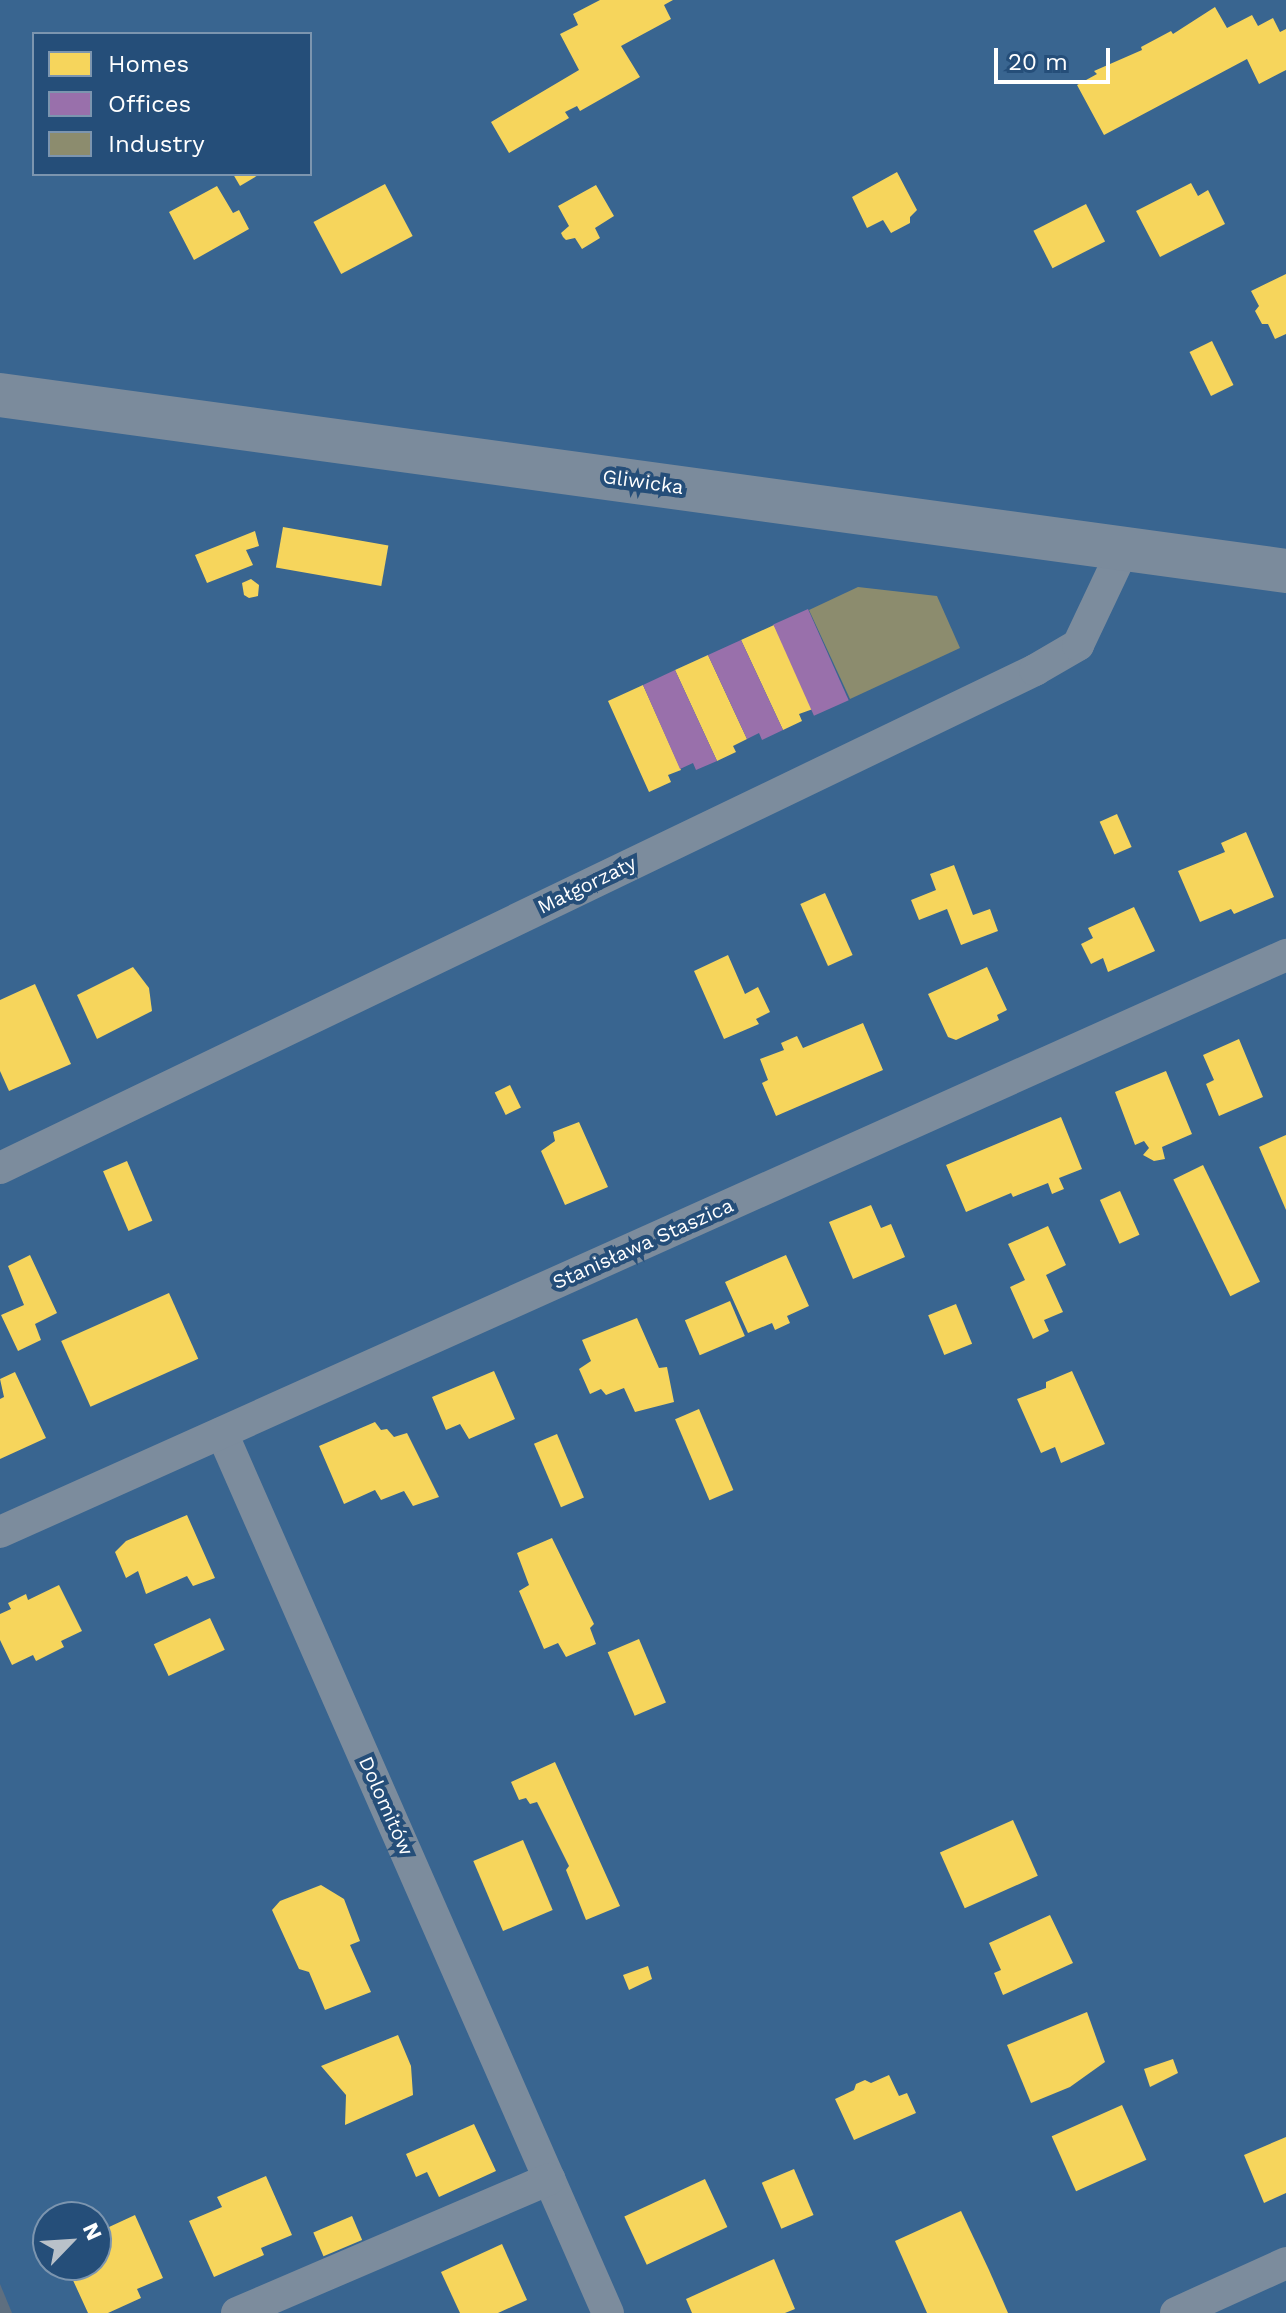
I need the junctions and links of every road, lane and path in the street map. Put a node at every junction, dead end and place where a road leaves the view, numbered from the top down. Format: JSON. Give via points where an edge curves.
{"nodes":[{"id":1,"x":0,"y":395,"type":"edge"},
{"id":2,"x":1123,"y":550,"type":"junction"},
{"id":3,"x":1286,"y":571,"type":"edge"},
{"id":4,"x":1286,"y":955,"type":"edge"},
{"id":5,"x":0,"y":1168,"type":"edge"},
{"id":6,"x":222,"y":1433,"type":"junction"},
{"id":7,"x":0,"y":1532,"type":"edge"},
{"id":8,"x":550,"y":2179,"type":"junction"},
{"id":9,"x":1286,"y":2263,"type":"edge"},
{"id":10,"x":237,"y":2313,"type":"edge"},
{"id":11,"x":608,"y":2313,"type":"edge"},
{"id":12,"x":1176,"y":2313,"type":"edge"}],
"edges":[{"from":1,"to":2,"type":"main road","name":"Gliwicka"},
{"from":2,"to":3,"type":"main road","name":"Gliwicka"},
{"from":2,"to":5,"type":"street","name":"Małgorzaty","via":[[1078,645],[1035,670]]},
{"from":4,"to":6,"type":"street","name":"Stanisława Staszica"},
{"from":6,"to":7,"type":"street","name":"Stanisława Staszica"},
{"from":6,"to":8,"type":"street","name":"Dolomitów"},
{"from":8,"to":10,"type":"street"},
{"from":8,"to":11,"type":"street","name":"Dolomitów"},
{"from":9,"to":12,"type":"street"}]}
